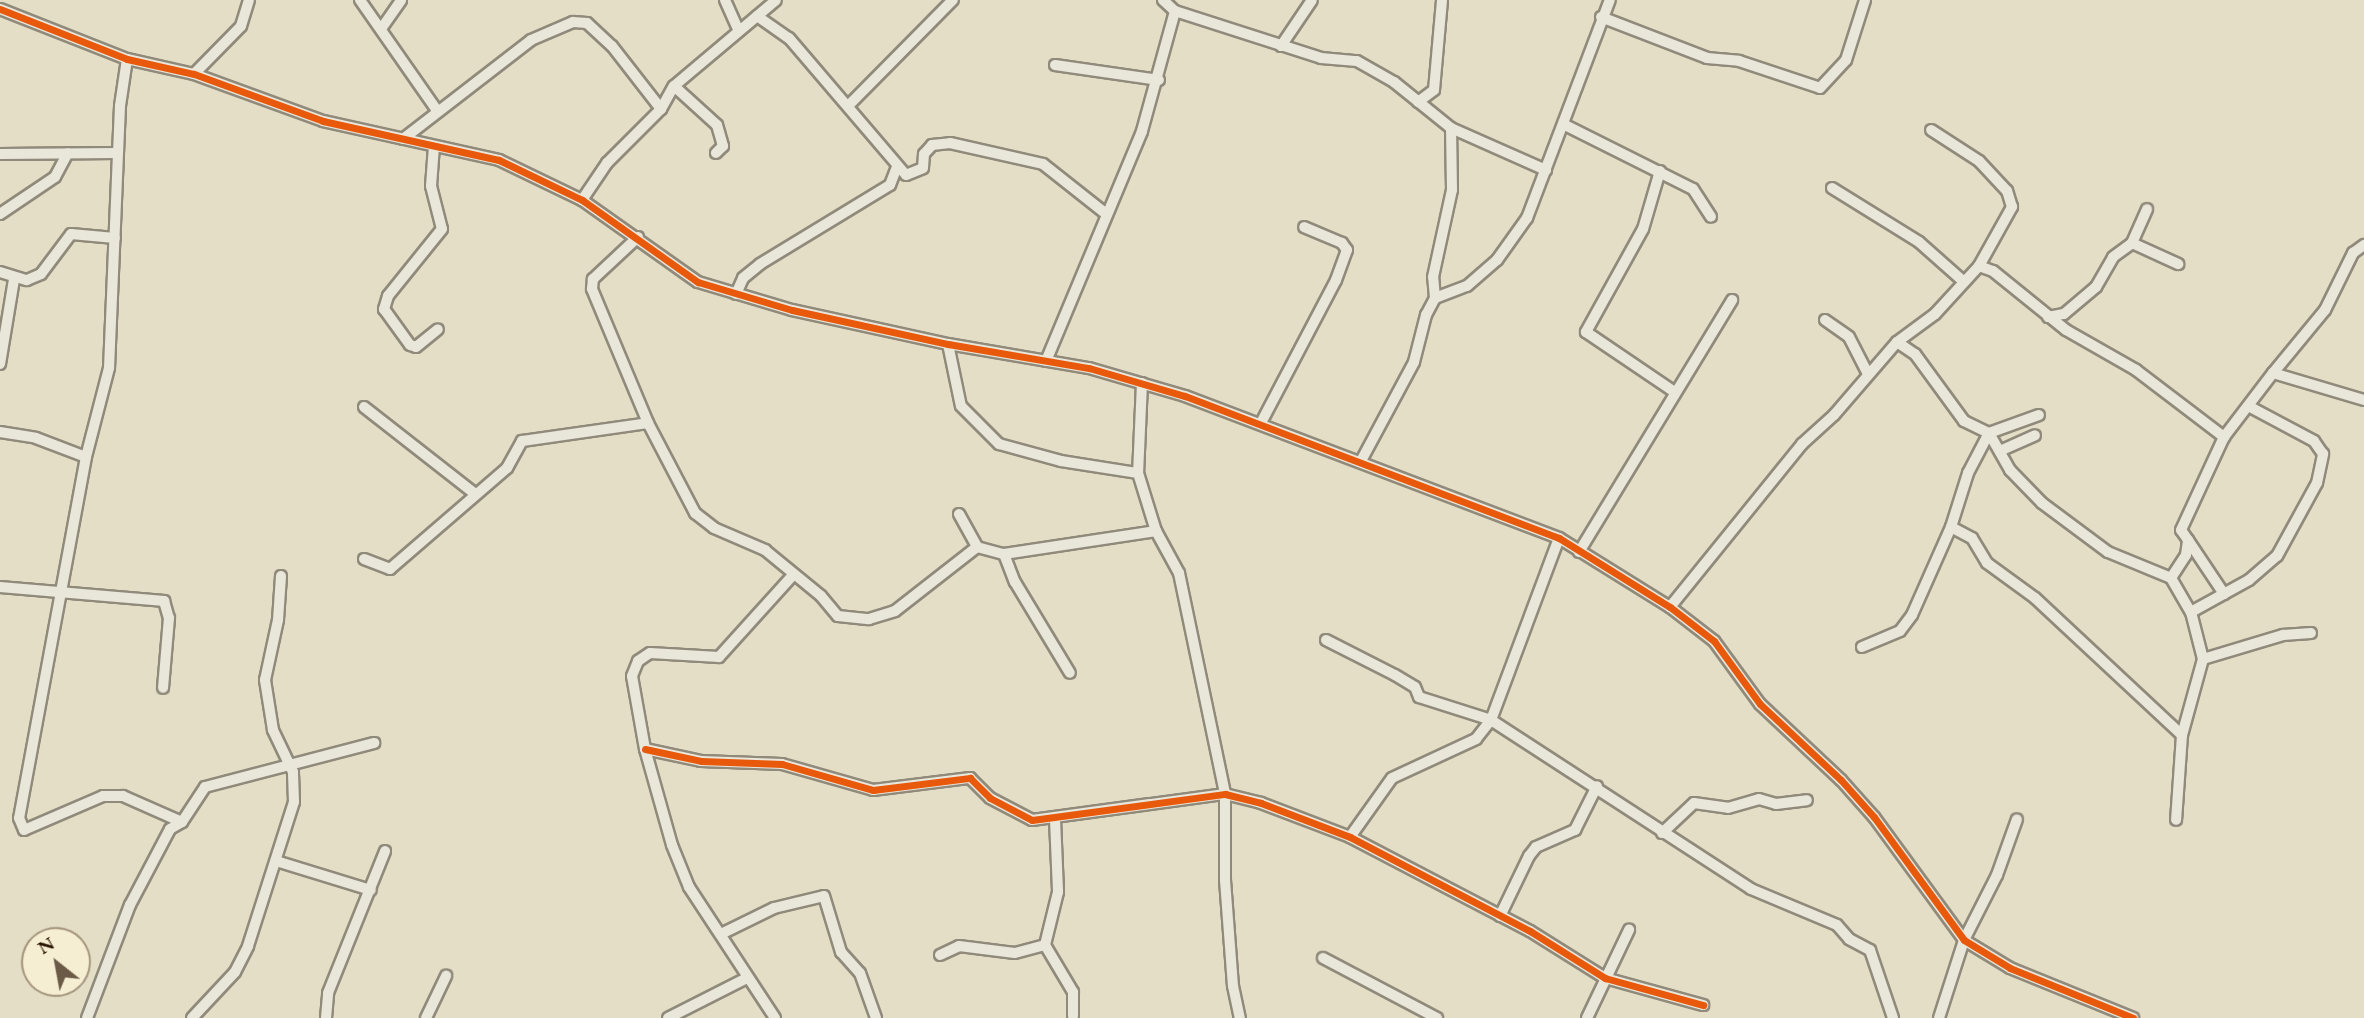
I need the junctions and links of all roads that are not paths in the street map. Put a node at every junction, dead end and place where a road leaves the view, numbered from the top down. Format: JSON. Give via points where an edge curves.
{"nodes":[{"id":1,"x":249,"y":0,"type":"edge"},
{"id":2,"x":360,"y":0,"type":"edge"},
{"id":3,"x":401,"y":0,"type":"edge"},
{"id":4,"x":724,"y":0,"type":"edge"},
{"id":5,"x":776,"y":0,"type":"edge"},
{"id":6,"x":953,"y":0,"type":"edge"},
{"id":7,"x":1163,"y":0,"type":"edge"},
{"id":8,"x":1311,"y":0,"type":"edge"},
{"id":9,"x":1442,"y":0,"type":"edge"},
{"id":10,"x":1610,"y":0,"type":"edge"},
{"id":11,"x":1865,"y":0,"type":"edge"},
{"id":12,"x":0,"y":9,"type":"edge"},
{"id":13,"x":1175,"y":11,"type":"junction"},
{"id":14,"x":757,"y":16,"type":"junction"},
{"id":15,"x":1601,"y":17,"type":"junction"},
{"id":16,"x":381,"y":29,"type":"junction"},
{"id":17,"x":738,"y":29,"type":"junction"},
{"id":18,"x":1281,"y":46,"type":"junction"},
{"id":19,"x":127,"y":59,"type":"junction"},
{"id":20,"x":1055,"y":65,"type":"dead end"},
{"id":21,"x":194,"y":74,"type":"junction"},
{"id":22,"x":1159,"y":80,"type":"junction"},
{"id":23,"x":674,"y":86,"type":"junction"},
{"id":24,"x":1419,"y":102,"type":"junction"},
{"id":25,"x":848,"y":106,"type":"junction"},
{"id":26,"x":436,"y":109,"type":"junction"},
{"id":27,"x":661,"y":109,"type":"junction"},
{"id":28,"x":1564,"y":125,"type":"junction"},
{"id":29,"x":1451,"y":128,"type":"junction"},
{"id":30,"x":1931,"y":130,"type":"dead end"},
{"id":31,"x":403,"y":139,"type":"junction"},
{"id":32,"x":433,"y":146,"type":"junction"},
{"id":33,"x":68,"y":153,"type":"junction"},
{"id":34,"x":117,"y":153,"type":"junction"},
{"id":35,"x":716,"y":153,"type":"dead end"},
{"id":36,"x":0,"y":154,"type":"edge"},
{"id":37,"x":897,"y":167,"type":"junction"},
{"id":38,"x":1546,"y":170,"type":"junction"},
{"id":39,"x":1660,"y":171,"type":"junction"},
{"id":40,"x":1832,"y":188,"type":"dead end"},
{"id":41,"x":582,"y":200,"type":"junction"},
{"id":42,"x":2147,"y":209,"type":"dead end"},
{"id":43,"x":1105,"y":213,"type":"junction"},
{"id":44,"x":0,"y":214,"type":"edge"},
{"id":45,"x":1711,"y":217,"type":"dead end"},
{"id":46,"x":1304,"y":227,"type":"dead end"},
{"id":47,"x":638,"y":237,"type":"junction"},
{"id":48,"x":115,"y":238,"type":"junction"},
{"id":49,"x":2132,"y":243,"type":"junction"},
{"id":50,"x":2364,"y":245,"type":"edge"},
{"id":51,"x":2178,"y":264,"type":"dead end"},
{"id":52,"x":1979,"y":266,"type":"junction"},
{"id":53,"x":0,"y":272,"type":"edge"},
{"id":54,"x":14,"y":279,"type":"junction"},
{"id":55,"x":1964,"y":282,"type":"junction"},
{"id":56,"x":736,"y":295,"type":"junction"},
{"id":57,"x":1435,"y":298,"type":"junction"},
{"id":58,"x":1732,"y":300,"type":"dead end"},
{"id":59,"x":2048,"y":317,"type":"junction"},
{"id":60,"x":1825,"y":320,"type":"dead end"},
{"id":61,"x":438,"y":328,"type":"dead end"},
{"id":62,"x":1897,"y":342,"type":"junction"},
{"id":63,"x":948,"y":344,"type":"junction"},
{"id":64,"x":1045,"y":361,"type":"junction"},
{"id":65,"x":0,"y":364,"type":"edge"},
{"id":66,"x":2273,"y":373,"type":"junction"},
{"id":67,"x":1868,"y":374,"type":"junction"},
{"id":68,"x":1142,"y":383,"type":"junction"},
{"id":69,"x":1673,"y":391,"type":"junction"},
{"id":70,"x":2364,"y":400,"type":"edge"},
{"id":71,"x":364,"y":407,"type":"dead end"},
{"id":72,"x":2250,"y":407,"type":"junction"},
{"id":73,"x":2039,"y":415,"type":"dead end"},
{"id":74,"x":1262,"y":421,"type":"junction"},
{"id":75,"x":648,"y":423,"type":"junction"},
{"id":76,"x":0,"y":432,"type":"edge"},
{"id":77,"x":1989,"y":433,"type":"junction"},
{"id":78,"x":2035,"y":435,"type":"dead end"},
{"id":79,"x":2224,"y":437,"type":"junction"},
{"id":80,"x":2002,"y":450,"type":"junction"},
{"id":81,"x":86,"y":457,"type":"junction"},
{"id":82,"x":1361,"y":461,"type":"junction"},
{"id":83,"x":1138,"y":473,"type":"junction"},
{"id":84,"x":474,"y":493,"type":"junction"},
{"id":85,"x":959,"y":514,"type":"dead end"},
{"id":86,"x":1951,"y":527,"type":"junction"},
{"id":87,"x":1156,"y":531,"type":"junction"},
{"id":88,"x":1559,"y":538,"type":"junction"},
{"id":89,"x":2188,"y":540,"type":"junction"},
{"id":90,"x":977,"y":547,"type":"junction"},
{"id":91,"x":1579,"y":552,"type":"junction"},
{"id":92,"x":1004,"y":554,"type":"junction"},
{"id":93,"x":364,"y":559,"type":"dead end"},
{"id":94,"x":793,"y":575,"type":"junction"},
{"id":95,"x":282,"y":576,"type":"dead end"},
{"id":96,"x":2171,"y":578,"type":"junction"},
{"id":97,"x":0,"y":587,"type":"edge"},
{"id":98,"x":61,"y":591,"type":"junction"},
{"id":99,"x":2224,"y":594,"type":"junction"},
{"id":100,"x":1670,"y":607,"type":"junction"},
{"id":101,"x":2191,"y":612,"type":"junction"},
{"id":102,"x":2311,"y":633,"type":"dead end"},
{"id":103,"x":1326,"y":640,"type":"dead end"},
{"id":104,"x":1862,"y":648,"type":"dead end"},
{"id":105,"x":2203,"y":659,"type":"junction"},
{"id":106,"x":1070,"y":673,"type":"dead end"},
{"id":107,"x":163,"y":688,"type":"dead end"},
{"id":108,"x":1491,"y":720,"type":"junction"},
{"id":109,"x":2182,"y":735,"type":"junction"},
{"id":110,"x":374,"y":743,"type":"dead end"},
{"id":111,"x":645,"y":749,"type":"junction"},
{"id":112,"x":286,"y":764,"type":"junction"},
{"id":113,"x":1597,"y":786,"type":"junction"},
{"id":114,"x":1225,"y":794,"type":"junction"},
{"id":115,"x":1807,"y":800,"type":"dead end"},
{"id":116,"x":1055,"y":819,"type":"junction"},
{"id":117,"x":2017,"y":820,"type":"dead end"},
{"id":118,"x":2176,"y":820,"type":"dead end"},
{"id":119,"x":182,"y":822,"type":"junction"},
{"id":120,"x":1662,"y":833,"type":"junction"},
{"id":121,"x":1350,"y":837,"type":"junction"},
{"id":122,"x":385,"y":851,"type":"dead end"},
{"id":123,"x":275,"y":861,"type":"junction"},
{"id":124,"x":370,"y":890,"type":"junction"},
{"id":125,"x":1500,"y":916,"type":"junction"},
{"id":126,"x":1629,"y":930,"type":"dead end"},
{"id":127,"x":721,"y":934,"type":"junction"},
{"id":128,"x":1964,"y":940,"type":"junction"},
{"id":129,"x":1045,"y":945,"type":"junction"},
{"id":130,"x":940,"y":955,"type":"dead end"},
{"id":131,"x":1323,"y":958,"type":"dead end"},
{"id":132,"x":446,"y":976,"type":"dead end"},
{"id":133,"x":747,"y":978,"type":"junction"},
{"id":134,"x":1605,"y":978,"type":"junction"},
{"id":135,"x":1703,"y":1005,"type":"dead end"},
{"id":136,"x":1072,"y":1017,"type":"edge"},
{"id":137,"x":87,"y":1018,"type":"edge"},
{"id":138,"x":192,"y":1018,"type":"edge"},
{"id":139,"x":326,"y":1018,"type":"edge"},
{"id":140,"x":426,"y":1018,"type":"edge"},
{"id":141,"x":668,"y":1018,"type":"edge"},
{"id":142,"x":775,"y":1018,"type":"edge"},
{"id":143,"x":876,"y":1018,"type":"edge"},
{"id":144,"x":1240,"y":1018,"type":"edge"},
{"id":145,"x":1437,"y":1018,"type":"edge"},
{"id":146,"x":1587,"y":1018,"type":"edge"},
{"id":147,"x":1893,"y":1018,"type":"edge"},
{"id":148,"x":1940,"y":1018,"type":"edge"},
{"id":149,"x":2133,"y":1018,"type":"edge"}],
"edges":[{"from":1,"to":21,"type":"street","via":[[241,26]]},
{"from":2,"to":16,"type":"street"},
{"from":3,"to":16,"type":"street"},
{"from":4,"to":17,"type":"street"},
{"from":5,"to":14,"type":"street"},
{"from":6,"to":25,"type":"street"},
{"from":7,"to":13,"type":"street"},
{"from":8,"to":18,"type":"street"},
{"from":9,"to":24,"type":"street","via":[[1434,90]]},
{"from":10,"to":15,"type":"street"},
{"from":11,"to":15,"type":"street","via":[[1846,60],[1820,88],[1739,61],[1707,58]]},
{"from":12,"to":19,"type":"street"},
{"from":13,"to":18,"type":"street"},
{"from":13,"to":22,"type":"street"},
{"from":14,"to":17,"type":"street"},
{"from":14,"to":25,"type":"street","via":[[789,38]]},
{"from":15,"to":28,"type":"street"},
{"from":16,"to":26,"type":"street"},
{"from":17,"to":23,"type":"street"},
{"from":18,"to":24,"type":"street","via":[[1321,58],[1357,61]]},
{"from":19,"to":21,"type":"street"},
{"from":19,"to":34,"type":"street"},
{"from":20,"to":22,"type":"street"},
{"from":21,"to":31,"type":"street","via":[[323,121]]},
{"from":22,"to":43,"type":"street","via":[[1127,170]]},
{"from":23,"to":27,"type":"street"},
{"from":23,"to":35,"type":"street","via":[[717,125],[723,146]]},
{"from":24,"to":29,"type":"street"},
{"from":25,"to":37,"type":"street"},
{"from":26,"to":27,"type":"street","via":[[531,40],[573,22],[587,23],[612,46]]},
{"from":26,"to":31,"type":"street"},
{"from":27,"to":41,"type":"street","via":[[607,163]]},
{"from":28,"to":38,"type":"street"},
{"from":28,"to":39,"type":"street"},
{"from":29,"to":38,"type":"street"},
{"from":29,"to":57,"type":"street","via":[[1452,190],[1433,277]]},
{"from":30,"to":52,"type":"street","via":[[1979,160],[2013,201]]},
{"from":31,"to":32,"type":"street"},
{"from":32,"to":41,"type":"street","via":[[499,160]]},
{"from":32,"to":61,"type":"street","via":[[431,186],[442,229],[388,296],[384,309],[410,345],[416,347]]},
{"from":33,"to":34,"type":"street"},
{"from":33,"to":36,"type":"street"},
{"from":33,"to":44,"type":"street","via":[[55,177]]},
{"from":34,"to":48,"type":"street"},
{"from":37,"to":43,"type":"street","via":[[906,175],[917,174],[932,145],[950,143],[1024,158],[1043,164]]},
{"from":37,"to":56,"type":"street","via":[[890,185],[760,264],[744,278]]},
{"from":38,"to":57,"type":"street","via":[[1527,218],[1497,260],[1467,286]]},
{"from":39,"to":45,"type":"street","via":[[1693,188]]},
{"from":39,"to":69,"type":"street","via":[[1643,229],[1586,332]]},
{"from":40,"to":55,"type":"street","via":[[1927,248]]},
{"from":41,"to":47,"type":"street"},
{"from":42,"to":49,"type":"street"},
{"from":43,"to":64,"type":"street"},
{"from":46,"to":74,"type":"street","via":[[1342,243],[1347,250],[1336,280]]},
{"from":47,"to":56,"type":"street","via":[[698,282]]},
{"from":47,"to":75,"type":"street","via":[[593,279],[592,289]]},
{"from":48,"to":54,"type":"street","via":[[71,234],[41,274]]},
{"from":48,"to":81,"type":"street","via":[[109,368]]},
{"from":49,"to":51,"type":"street"},
{"from":49,"to":59,"type":"street","via":[[2113,257],[2096,287],[2064,314]]},
{"from":50,"to":66,"type":"street","via":[[2353,253],[2325,310]]},
{"from":52,"to":55,"type":"street"},
{"from":52,"to":59,"type":"street","via":[[1993,271]]},
{"from":53,"to":54,"type":"street"},
{"from":54,"to":65,"type":"street"},
{"from":55,"to":62,"type":"street","via":[[1935,314]]},
{"from":56,"to":63,"type":"street"},
{"from":57,"to":82,"type":"street","via":[[1414,362]]},
{"from":58,"to":69,"type":"street"},
{"from":59,"to":79,"type":"street","via":[[2136,370]]},
{"from":60,"to":67,"type":"street","via":[[1849,337]]},
{"from":62,"to":67,"type":"street"},
{"from":62,"to":77,"type":"street","via":[[1915,354],[1964,421]]},
{"from":63,"to":64,"type":"street"},
{"from":63,"to":83,"type":"street","via":[[961,405],[992,440],[1061,461]]},
{"from":64,"to":68,"type":"street"},
{"from":66,"to":70,"type":"street"},
{"from":66,"to":72,"type":"street"},
{"from":67,"to":100,"type":"street","via":[[1802,443]]},
{"from":68,"to":74,"type":"street"},
{"from":68,"to":83,"type":"street"},
{"from":69,"to":91,"type":"street"},
{"from":71,"to":84,"type":"street"},
{"from":72,"to":79,"type":"street"},
{"from":72,"to":99,"type":"street","via":[[2314,441],[2323,454],[2317,483],[2277,556]]},
{"from":73,"to":77,"type":"street"},
{"from":74,"to":82,"type":"street"},
{"from":75,"to":84,"type":"street","via":[[522,441],[507,468]]},
{"from":75,"to":94,"type":"street","via":[[695,513],[714,528],[765,550]]},
{"from":76,"to":81,"type":"street","via":[[36,438]]},
{"from":77,"to":80,"type":"street"},
{"from":77,"to":86,"type":"street","via":[[1968,472]]},
{"from":78,"to":80,"type":"street"},
{"from":79,"to":89,"type":"street","via":[[2181,530]]},
{"from":80,"to":96,"type":"street","via":[[2010,470],[2042,503],[2108,552]]},
{"from":81,"to":98,"type":"street"},
{"from":82,"to":88,"type":"street"},
{"from":83,"to":87,"type":"street"},
{"from":84,"to":93,"type":"street","via":[[390,569]]},
{"from":85,"to":90,"type":"street"},
{"from":86,"to":104,"type":"street","via":[[1912,615],[1900,631]]},
{"from":86,"to":109,"type":"street","via":[[1972,537],[1987,563],[2035,598]]},
{"from":87,"to":92,"type":"street"},
{"from":87,"to":114,"type":"street","via":[[1179,573]]},
{"from":88,"to":91,"type":"street"},
{"from":88,"to":108,"type":"street"},
{"from":89,"to":96,"type":"street","via":[[2186,555]]},
{"from":89,"to":99,"type":"street"},
{"from":90,"to":92,"type":"street"},
{"from":90,"to":94,"type":"street","via":[[895,611],[869,620],[838,616]]},
{"from":91,"to":100,"type":"street"},
{"from":92,"to":106,"type":"street","via":[[1015,582]]},
{"from":94,"to":111,"type":"street","via":[[719,657],[650,653],[638,661],[632,676],[634,707]]},
{"from":95,"to":112,"type":"street","via":[[265,680],[273,730]]},
{"from":96,"to":101,"type":"street"},
{"from":97,"to":98,"type":"street"},
{"from":98,"to":107,"type":"street","via":[[164,601],[169,618]]},
{"from":98,"to":119,"type":"street","via":[[20,825],[24,830],[32,828],[103,796],[122,796]]},
{"from":99,"to":101,"type":"street"},
{"from":100,"to":128,"type":"street","via":[[1714,641],[1760,704],[1841,780]]},
{"from":101,"to":105,"type":"street"},
{"from":102,"to":105,"type":"street","via":[[2283,635]]},
{"from":103,"to":108,"type":"street","via":[[1415,687],[1419,696]]},
{"from":105,"to":109,"type":"street"},
{"from":108,"to":113,"type":"street"},
{"from":108,"to":121,"type":"street","via":[[1476,739],[1392,778]]},
{"from":109,"to":118,"type":"street"},
{"from":110,"to":112,"type":"street"},
{"from":111,"to":116,"type":"street","via":[[701,761],[782,764],[873,790],[970,778],[990,799],[1025,818]]},
{"from":111,"to":127,"type":"street","via":[[689,887]]},
{"from":112,"to":119,"type":"street","via":[[205,787]]},
{"from":112,"to":123,"type":"street","via":[[293,772],[294,802]]},
{"from":113,"to":120,"type":"street"},
{"from":113,"to":125,"type":"street","via":[[1575,830],[1536,847],[1529,856]]},
{"from":114,"to":116,"type":"street"},
{"from":114,"to":121,"type":"street"},
{"from":114,"to":144,"type":"street","via":[[1226,893]]},
{"from":115,"to":120,"type":"street","via":[[1776,804],[1754,800],[1728,808],[1694,803]]},
{"from":116,"to":129,"type":"street","via":[[1058,892]]},
{"from":117,"to":128,"type":"street","via":[[1997,875]]},
{"from":119,"to":137,"type":"street","via":[[170,830],[130,905]]},
{"from":120,"to":147,"type":"street","via":[[1751,889],[1837,925],[1849,939],[1870,950]]},
{"from":121,"to":125,"type":"street"},
{"from":122,"to":124,"type":"street"},
{"from":123,"to":124,"type":"street"},
{"from":123,"to":138,"type":"street","via":[[235,972]]},
{"from":124,"to":139,"type":"street","via":[[328,993]]},
{"from":125,"to":134,"type":"street"},
{"from":126,"to":134,"type":"street"},
{"from":127,"to":133,"type":"street"},
{"from":127,"to":143,"type":"street","via":[[774,908],[824,896],[841,951],[860,973]]},
{"from":128,"to":148,"type":"street"},
{"from":128,"to":149,"type":"street","via":[[2010,968]]},
{"from":129,"to":130,"type":"street","via":[[1015,953],[958,946]]},
{"from":129,"to":136,"type":"street","via":[[1073,992]]},
{"from":131,"to":145,"type":"street"},
{"from":132,"to":140,"type":"street"},
{"from":133,"to":141,"type":"street"},
{"from":133,"to":142,"type":"street"},
{"from":134,"to":135,"type":"street"},
{"from":134,"to":146,"type":"street"}]}
